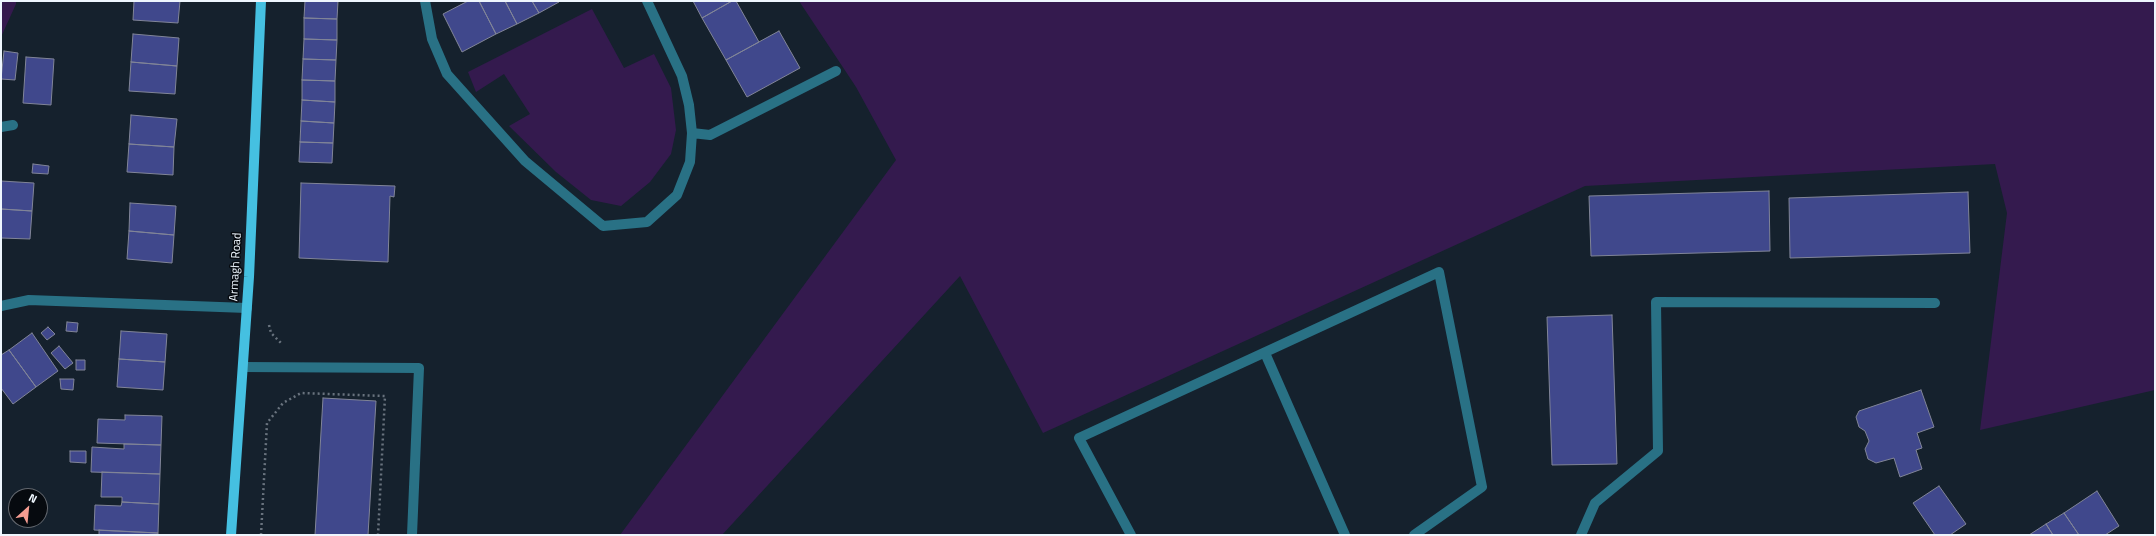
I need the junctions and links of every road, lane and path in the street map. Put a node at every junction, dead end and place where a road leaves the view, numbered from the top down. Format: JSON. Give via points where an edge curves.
{"nodes":[{"id":1,"x":261,"y":1,"type":"edge"},
{"id":2,"x":425,"y":1,"type":"edge"},
{"id":3,"x":647,"y":1,"type":"edge"},
{"id":4,"x":836,"y":71,"type":"dead end"},
{"id":5,"x":13,"y":125,"type":"dead end"},
{"id":6,"x":1,"y":127,"type":"edge"},
{"id":7,"x":692,"y":133,"type":"junction"},
{"id":8,"x":1935,"y":303,"type":"dead end"},
{"id":9,"x":1,"y":306,"type":"edge"},
{"id":10,"x":247,"y":308,"type":"junction"},
{"id":11,"x":1265,"y":353,"type":"junction"},
{"id":12,"x":243,"y":367,"type":"junction"},
{"id":13,"x":231,"y":535,"type":"edge"},
{"id":14,"x":261,"y":535,"type":"edge"},
{"id":15,"x":378,"y":535,"type":"edge"},
{"id":16,"x":412,"y":535,"type":"edge"},
{"id":17,"x":1131,"y":535,"type":"edge"},
{"id":18,"x":1345,"y":535,"type":"edge"},
{"id":19,"x":1414,"y":535,"type":"edge"},
{"id":20,"x":1581,"y":535,"type":"edge"}],
"edges":[{"from":1,"to":10,"type":"main road","name":"Armagh Road"},
{"from":2,"to":7,"type":"street","via":[[432,39],[447,74],[525,161],[603,226],[647,222],[677,195],[690,162]]},
{"from":3,"to":7,"type":"street","via":[[682,76]]},
{"from":4,"to":7,"type":"street","via":[[710,135]]},
{"from":5,"to":6,"type":"street"},
{"from":8,"to":20,"type":"street","via":[[1656,302],[1658,451],[1595,503]]},
{"from":9,"to":10,"type":"street","via":[[29,300]]},
{"from":10,"to":12,"type":"main road","name":"Armagh Road"},
{"from":11,"to":17,"type":"street","via":[[1079,438]]},
{"from":11,"to":18,"type":"street"},
{"from":11,"to":19,"type":"street","via":[[1439,272],[1482,487]]},
{"from":12,"to":13,"type":"main road","name":"Armagh Road"},
{"from":12,"to":16,"type":"street","via":[[419,368]]},
{"from":14,"to":15,"type":"path","via":[[267,423],[283,403],[300,393],[385,396]]}]}
